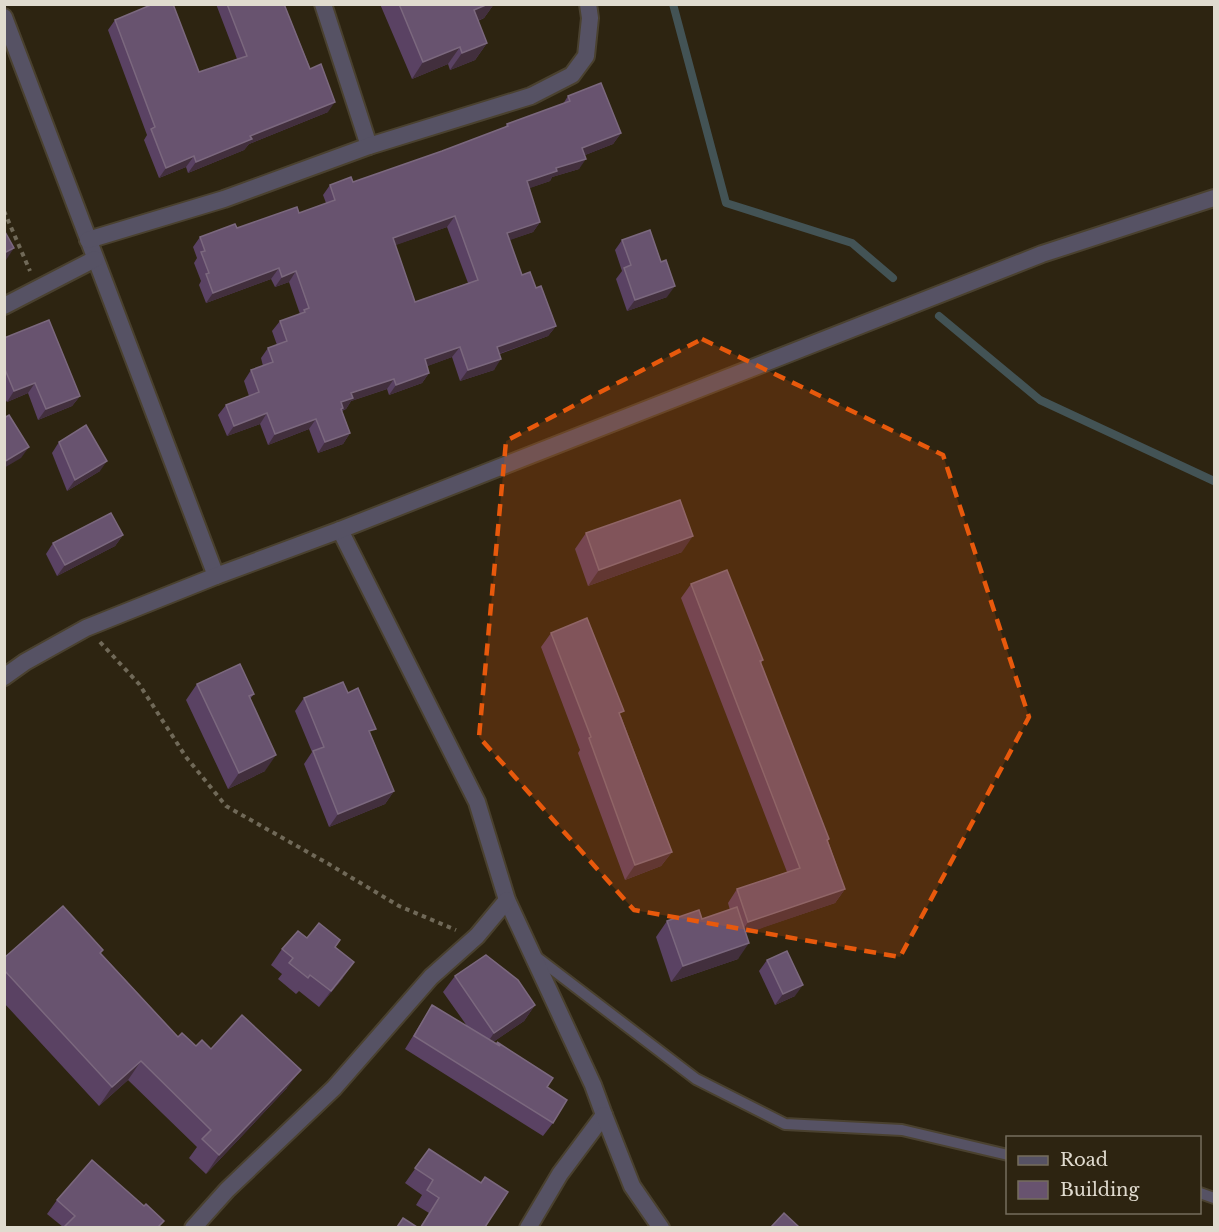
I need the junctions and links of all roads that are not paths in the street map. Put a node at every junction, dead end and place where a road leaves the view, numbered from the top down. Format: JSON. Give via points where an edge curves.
{"nodes":[{"id":1,"x":323,"y":4,"type":"edge"},
{"id":2,"x":588,"y":4,"type":"edge"},
{"id":3,"x":4,"y":17,"type":"edge"},
{"id":4,"x":369,"y":146,"type":"junction"},
{"id":5,"x":1215,"y":198,"type":"edge"},
{"id":6,"x":88,"y":240,"type":"junction"},
{"id":7,"x":95,"y":259,"type":"junction"},
{"id":8,"x":4,"y":306,"type":"edge"},
{"id":9,"x":340,"y":530,"type":"junction"},
{"id":10,"x":216,"y":576,"type":"junction"},
{"id":11,"x":4,"y":678,"type":"edge"},
{"id":12,"x":507,"y":900,"type":"junction"},
{"id":13,"x":530,"y":952,"type":"junction"},
{"id":14,"x":604,"y":1115,"type":"junction"},
{"id":15,"x":1006,"y":1155,"type":"edge"},
{"id":16,"x":193,"y":1227,"type":"edge"},
{"id":17,"x":528,"y":1227,"type":"edge"},
{"id":18,"x":661,"y":1227,"type":"edge"}],
"edges":[{"from":1,"to":4,"type":"street"},
{"from":2,"to":4,"type":"street","via":[[586,56],[572,75],[531,96]]},
{"from":3,"to":6,"type":"street"},
{"from":4,"to":6,"type":"street","via":[[224,199]]},
{"from":5,"to":9,"type":"street","via":[[1042,254]]},
{"from":6,"to":7,"type":"street"},
{"from":7,"to":8,"type":"street"},
{"from":7,"to":10,"type":"street"},
{"from":9,"to":10,"type":"street"},
{"from":9,"to":12,"type":"street","via":[[477,802]]},
{"from":10,"to":11,"type":"street","via":[[86,628]]},
{"from":12,"to":13,"type":"street"},
{"from":12,"to":16,"type":"street","via":[[477,936],[431,977],[334,1088]]},
{"from":13,"to":14,"type":"street"},
{"from":13,"to":15,"type":"lane","via":[[696,1079],[785,1124],[902,1130]]},
{"from":14,"to":17,"type":"street","via":[[560,1173]]},
{"from":14,"to":18,"type":"street","via":[[632,1186]]}]}
